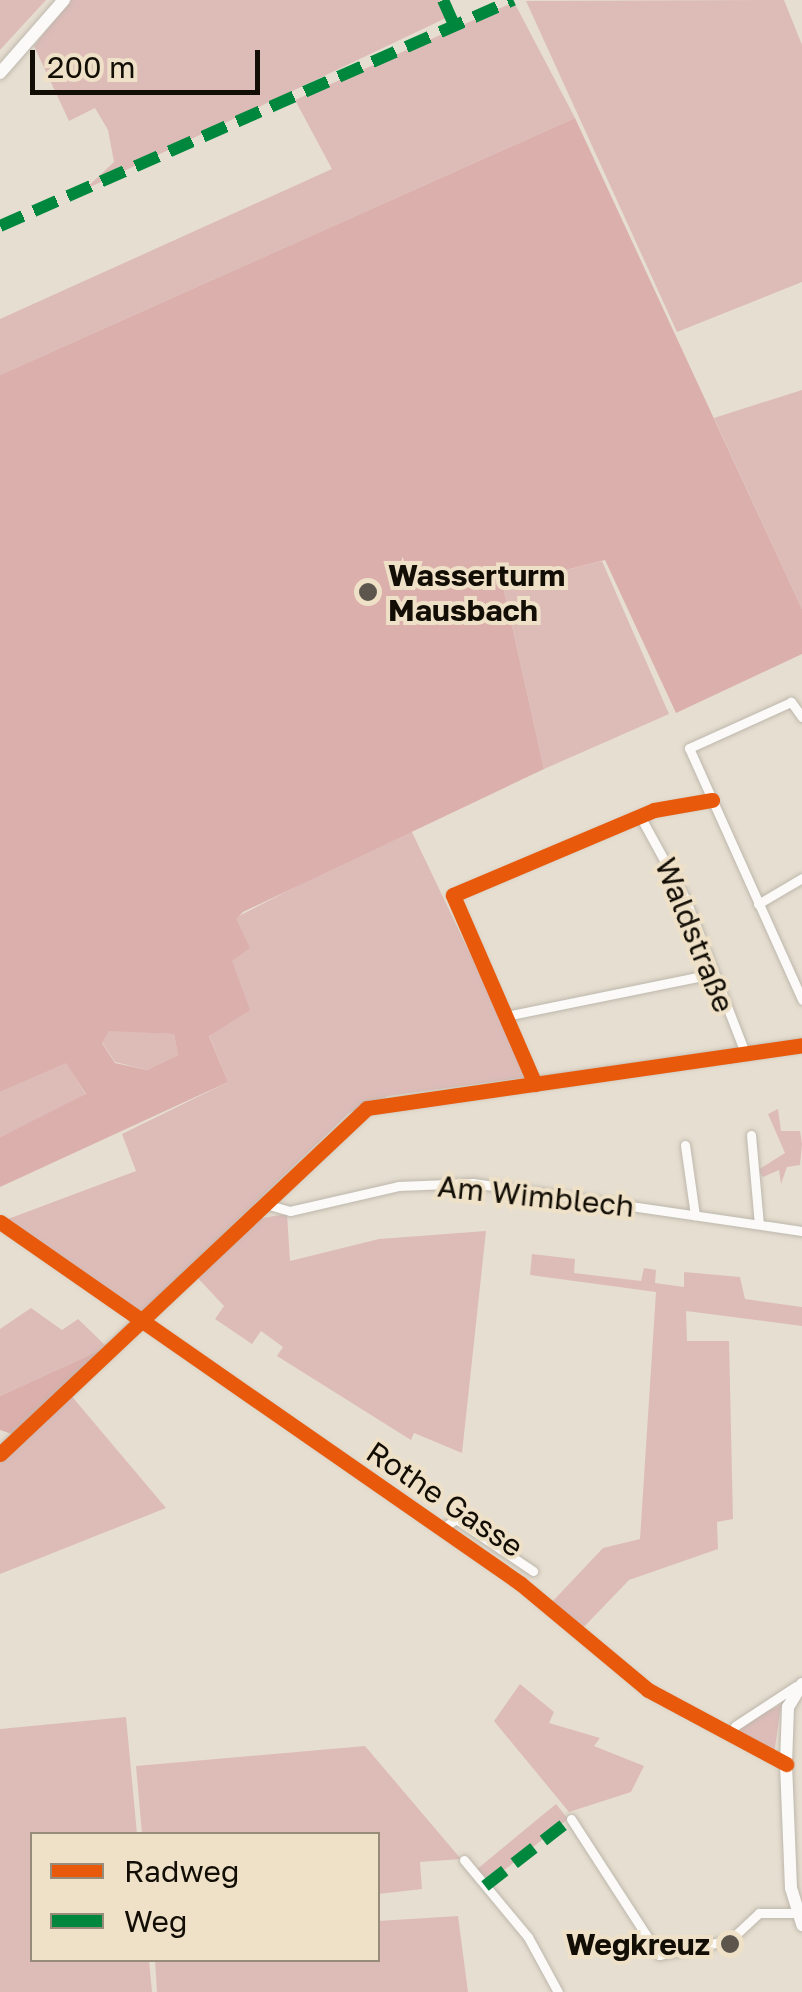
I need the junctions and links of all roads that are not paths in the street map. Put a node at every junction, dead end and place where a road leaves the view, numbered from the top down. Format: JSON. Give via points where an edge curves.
{"nodes":[{"id":1,"x":64,"y":0,"type":"edge"},
{"id":2,"x":0,"y":73,"type":"edge"},
{"id":3,"x":802,"y":717,"type":"edge"},
{"id":4,"x":712,"y":800,"type":"junction"},
{"id":5,"x":641,"y":818,"type":"junction"},
{"id":6,"x":802,"y":878,"type":"edge"},
{"id":7,"x":758,"y":904,"type":"junction"},
{"id":8,"x":708,"y":975,"type":"junction"},
{"id":9,"x":802,"y":1000,"type":"edge"},
{"id":10,"x":506,"y":1016,"type":"junction"},
{"id":11,"x":802,"y":1044,"type":"edge"},
{"id":12,"x":746,"y":1055,"type":"junction"},
{"id":13,"x":536,"y":1084,"type":"junction"},
{"id":14,"x":751,"y":1136,"type":"dead end"},
{"id":15,"x":685,"y":1145,"type":"dead end"},
{"id":16,"x":261,"y":1202,"type":"junction"},
{"id":17,"x":695,"y":1215,"type":"junction"},
{"id":18,"x":0,"y":1222,"type":"edge"},
{"id":19,"x":759,"y":1224,"type":"junction"},
{"id":20,"x":802,"y":1231,"type":"edge"},
{"id":21,"x":139,"y":1321,"type":"junction"},
{"id":22,"x":0,"y":1454,"type":"edge"},
{"id":23,"x":443,"y":1528,"type":"junction"},
{"id":24,"x":533,"y":1572,"type":"dead end"},
{"id":25,"x":802,"y":1682,"type":"edge"},
{"id":26,"x":734,"y":1733,"type":"junction"},
{"id":27,"x":786,"y":1764,"type":"junction"},
{"id":28,"x":571,"y":1819,"type":"dead end"},
{"id":29,"x":464,"y":1860,"type":"dead end"},
{"id":30,"x":800,"y":1919,"type":"edge"},
{"id":31,"x":558,"y":1992,"type":"edge"}],
"edges":[{"from":1,"to":2,"type":"street"},
{"from":3,"to":4,"type":"street","via":[[791,702],[690,748]]},
{"from":4,"to":5,"type":"street"},
{"from":4,"to":7,"type":"street"},
{"from":5,"to":8,"type":"street","name":"Waldstraße","via":[[685,898]]},
{"from":5,"to":10,"type":"street","via":[[453,895]]},
{"from":6,"to":7,"type":"street"},
{"from":7,"to":9,"type":"street"},
{"from":8,"to":10,"type":"street"},
{"from":8,"to":12,"type":"street","name":"Waldstraße"},
{"from":10,"to":13,"type":"street"},
{"from":11,"to":12,"type":"street"},
{"from":12,"to":13,"type":"street"},
{"from":13,"to":16,"type":"street","via":[[368,1108]]},
{"from":14,"to":19,"type":"street"},
{"from":15,"to":17,"type":"street"},
{"from":16,"to":17,"type":"street","name":"Am Wimblech","via":[[290,1210],[458,1182]]},
{"from":16,"to":21,"type":"street"},
{"from":17,"to":19,"type":"street","name":"Am Wimblech"},
{"from":18,"to":21,"type":"street","name":"Rothe Gasse"},
{"from":19,"to":20,"type":"street","name":"Am Wimblech"},
{"from":21,"to":22,"type":"street"},
{"from":21,"to":23,"type":"street","name":"Rothe Gasse"},
{"from":23,"to":24,"type":"street","name":"Rothe Gasse","via":[[456,1519]]},
{"from":23,"to":26,"type":"street","name":"Rothe Gasse","via":[[648,1690]]},
{"from":25,"to":26,"type":"street"},
{"from":25,"to":27,"type":"street","via":[[788,1707]]},
{"from":26,"to":27,"type":"street","name":"Rothe Gasse"},
{"from":27,"to":30,"type":"street"},
{"from":28,"to":30,"type":"street","via":[[659,1955],[730,1940],[759,1913]]},
{"from":29,"to":31,"type":"street","via":[[528,1937]]}]}
